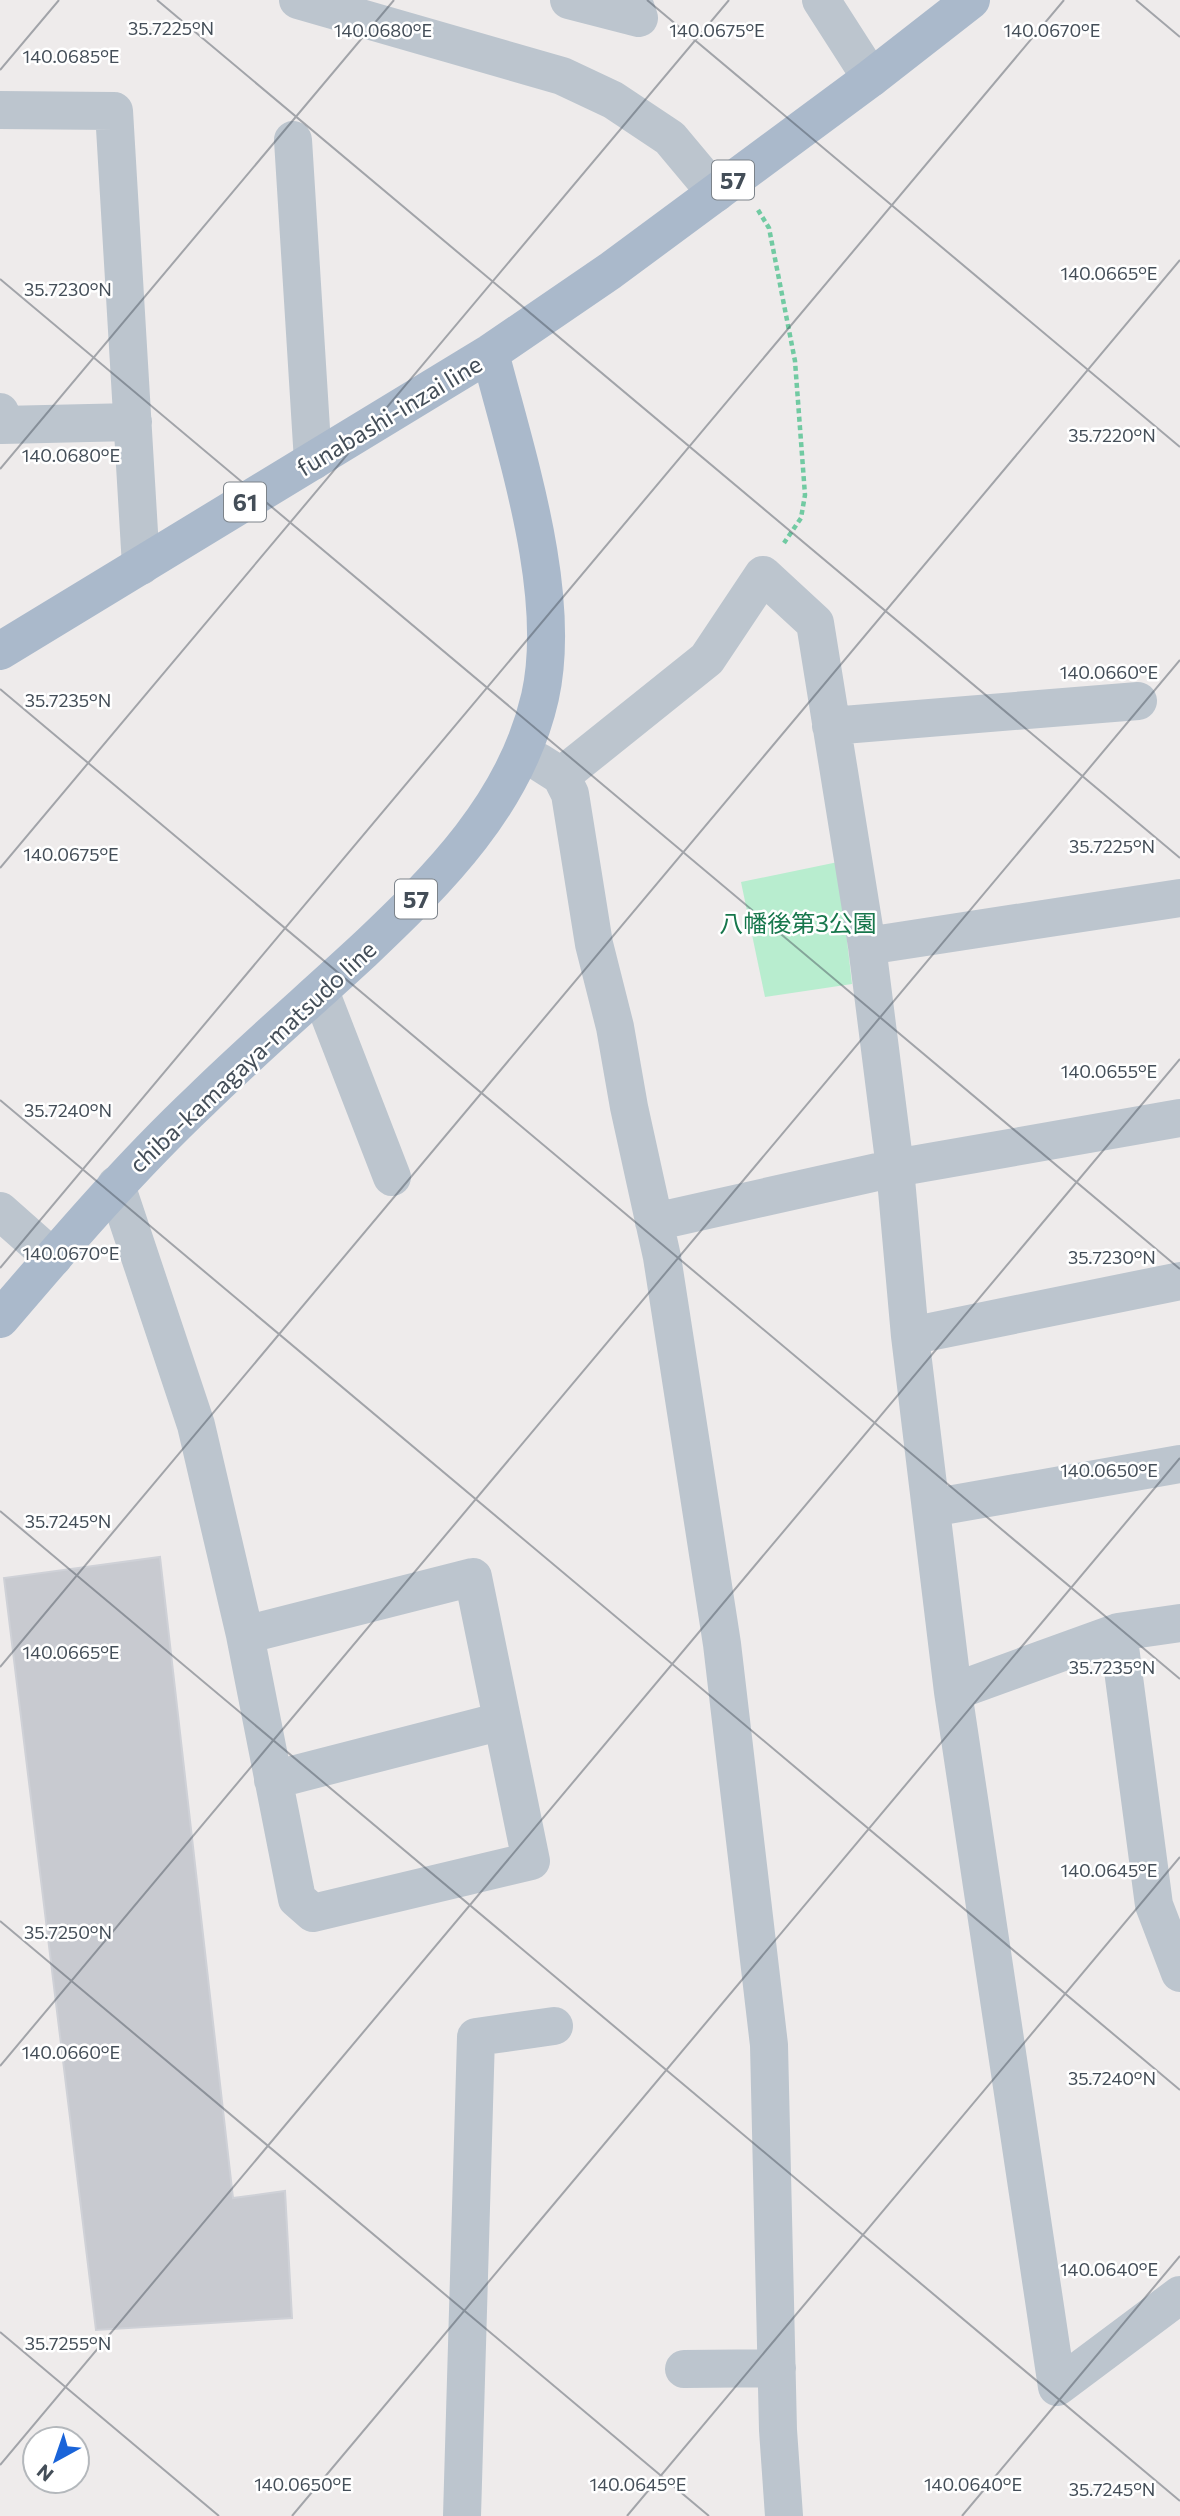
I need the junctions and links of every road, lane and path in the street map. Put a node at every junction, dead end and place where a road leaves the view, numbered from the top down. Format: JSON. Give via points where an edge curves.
{"nodes":[{"id":1,"x":298,"y":0,"type":"edge"},
{"id":2,"x":569,"y":0,"type":"edge"},
{"id":3,"x":633,"y":0,"type":"edge"},
{"id":4,"x":821,"y":0,"type":"edge"},
{"id":5,"x":971,"y":0,"type":"edge"},
{"id":6,"x":871,"y":78,"type":"junction"},
{"id":7,"x":0,"y":110,"type":"edge"},
{"id":8,"x":293,"y":141,"type":"dead end"},
{"id":9,"x":727,"y":184,"type":"junction"},
{"id":10,"x":490,"y":353,"type":"junction"},
{"id":11,"x":0,"y":412,"type":"edge"},
{"id":12,"x":133,"y":422,"type":"junction"},
{"id":13,"x":313,"y":461,"type":"junction"},
{"id":14,"x":141,"y":566,"type":"junction"},
{"id":15,"x":763,"y":575,"type":"junction"},
{"id":16,"x":0,"y":651,"type":"edge"},
{"id":17,"x":1138,"y":701,"type":"dead end"},
{"id":18,"x":831,"y":726,"type":"junction"},
{"id":19,"x":522,"y":752,"type":"junction"},
{"id":20,"x":561,"y":776,"type":"junction"},
{"id":21,"x":1180,"y":898,"type":"edge"},
{"id":22,"x":867,"y":946,"type":"junction"},
{"id":23,"x":320,"y":991,"type":"junction"},
{"id":24,"x":1179,"y":1122,"type":"edge"},
{"id":25,"x":895,"y":1168,"type":"junction"},
{"id":26,"x":392,"y":1177,"type":"dead end"},
{"id":27,"x":116,"y":1185,"type":"junction"},
{"id":28,"x":0,"y":1211,"type":"edge"},
{"id":29,"x":654,"y":1222,"type":"junction"},
{"id":30,"x":53,"y":1258,"type":"junction"},
{"id":31,"x":1180,"y":1281,"type":"edge"},
{"id":32,"x":0,"y":1318,"type":"edge"},
{"id":33,"x":910,"y":1336,"type":"junction"},
{"id":34,"x":1180,"y":1464,"type":"edge"},
{"id":35,"x":931,"y":1508,"type":"junction"},
{"id":36,"x":1180,"y":1623,"type":"edge"},
{"id":37,"x":1118,"y":1632,"type":"junction"},
{"id":38,"x":245,"y":1636,"type":"junction"},
{"id":39,"x":953,"y":1692,"type":"junction"},
{"id":40,"x":502,"y":1721,"type":"junction"},
{"id":41,"x":273,"y":1780,"type":"junction"},
{"id":42,"x":1180,"y":1973,"type":"edge"},
{"id":43,"x":554,"y":2026,"type":"dead end"},
{"id":44,"x":1180,"y":2295,"type":"edge"},
{"id":45,"x":777,"y":2368,"type":"junction"},
{"id":46,"x":684,"y":2370,"type":"dead end"},
{"id":47,"x":462,"y":2516,"type":"edge"},
{"id":48,"x":784,"y":2516,"type":"edge"}],
"edges":[{"from":1,"to":9,"type":"street","via":[[572,80],[613,100],[670,138]]},
{"from":2,"to":3,"type":"street","via":[[639,18]]},
{"from":4,"to":6,"type":"street"},
{"from":5,"to":6,"type":"main road","number":"57"},
{"from":6,"to":9,"type":"main road","number":"57"},
{"from":7,"to":12,"type":"street","via":[[114,111]]},
{"from":8,"to":13,"type":"street"},
{"from":9,"to":10,"type":"main road","number":"57"},
{"from":9,"to":15,"type":"path","via":[[769,228],[795,361],[805,495],[801,518]]},
{"from":10,"to":13,"type":"main road","name":"funabashi-inzai line","number":"61"},
{"from":10,"to":19,"type":"main road","name":"chiba-kamagaya-matsudo line","number":"57","via":[[544,589],[547,639],[540,696]]},
{"from":11,"to":12,"type":"street","via":[[2,425]]},
{"from":12,"to":14,"type":"street"},
{"from":13,"to":14,"type":"main road","name":"funabashi-inzai line","number":"61"},
{"from":14,"to":16,"type":"main road","name":"funabashi-inzai line","number":"61"},
{"from":15,"to":18,"type":"street","via":[[815,623]]},
{"from":15,"to":20,"type":"street","via":[[706,659]]},
{"from":17,"to":18,"type":"street"},
{"from":18,"to":22,"type":"street"},
{"from":19,"to":20,"type":"street"},
{"from":19,"to":23,"type":"main road","name":"chiba-kamagaya-matsudo line","number":"57","via":[[493,809],[447,868]]},
{"from":20,"to":29,"type":"street","via":[[570,794],[594,944]]},
{"from":21,"to":22,"type":"street"},
{"from":22,"to":25,"type":"street"},
{"from":23,"to":26,"type":"street"},
{"from":23,"to":27,"type":"main road","name":"chiba-kamagaya-matsudo line","number":"57","via":[[201,1099]]},
{"from":24,"to":25,"type":"street"},
{"from":25,"to":29,"type":"street"},
{"from":25,"to":33,"type":"street"},
{"from":27,"to":30,"type":"main road","name":"chiba-kamagaya-matsudo line","number":"57"},
{"from":27,"to":38,"type":"street","via":[[196,1425]]},
{"from":28,"to":30,"type":"street"},
{"from":29,"to":45,"type":"street","via":[[722,1644],[769,2045]]},
{"from":30,"to":32,"type":"main road","name":"chiba-kamagaya-matsudo line","number":"57"},
{"from":31,"to":33,"type":"street"},
{"from":33,"to":35,"type":"street"},
{"from":34,"to":35,"type":"street"},
{"from":35,"to":39,"type":"street"},
{"from":36,"to":37,"type":"street"},
{"from":37,"to":39,"type":"street"},
{"from":37,"to":42,"type":"street","via":[[1154,1905]]},
{"from":38,"to":40,"type":"street","via":[[472,1577]]},
{"from":38,"to":41,"type":"street"},
{"from":39,"to":44,"type":"street","via":[[1057,2387]]},
{"from":40,"to":41,"type":"street"},
{"from":40,"to":41,"type":"street","via":[[531,1861],[313,1913],[297,1899]]},
{"from":43,"to":47,"type":"street","via":[[476,2037]]},
{"from":45,"to":46,"type":"street"},
{"from":45,"to":48,"type":"street"}]}
